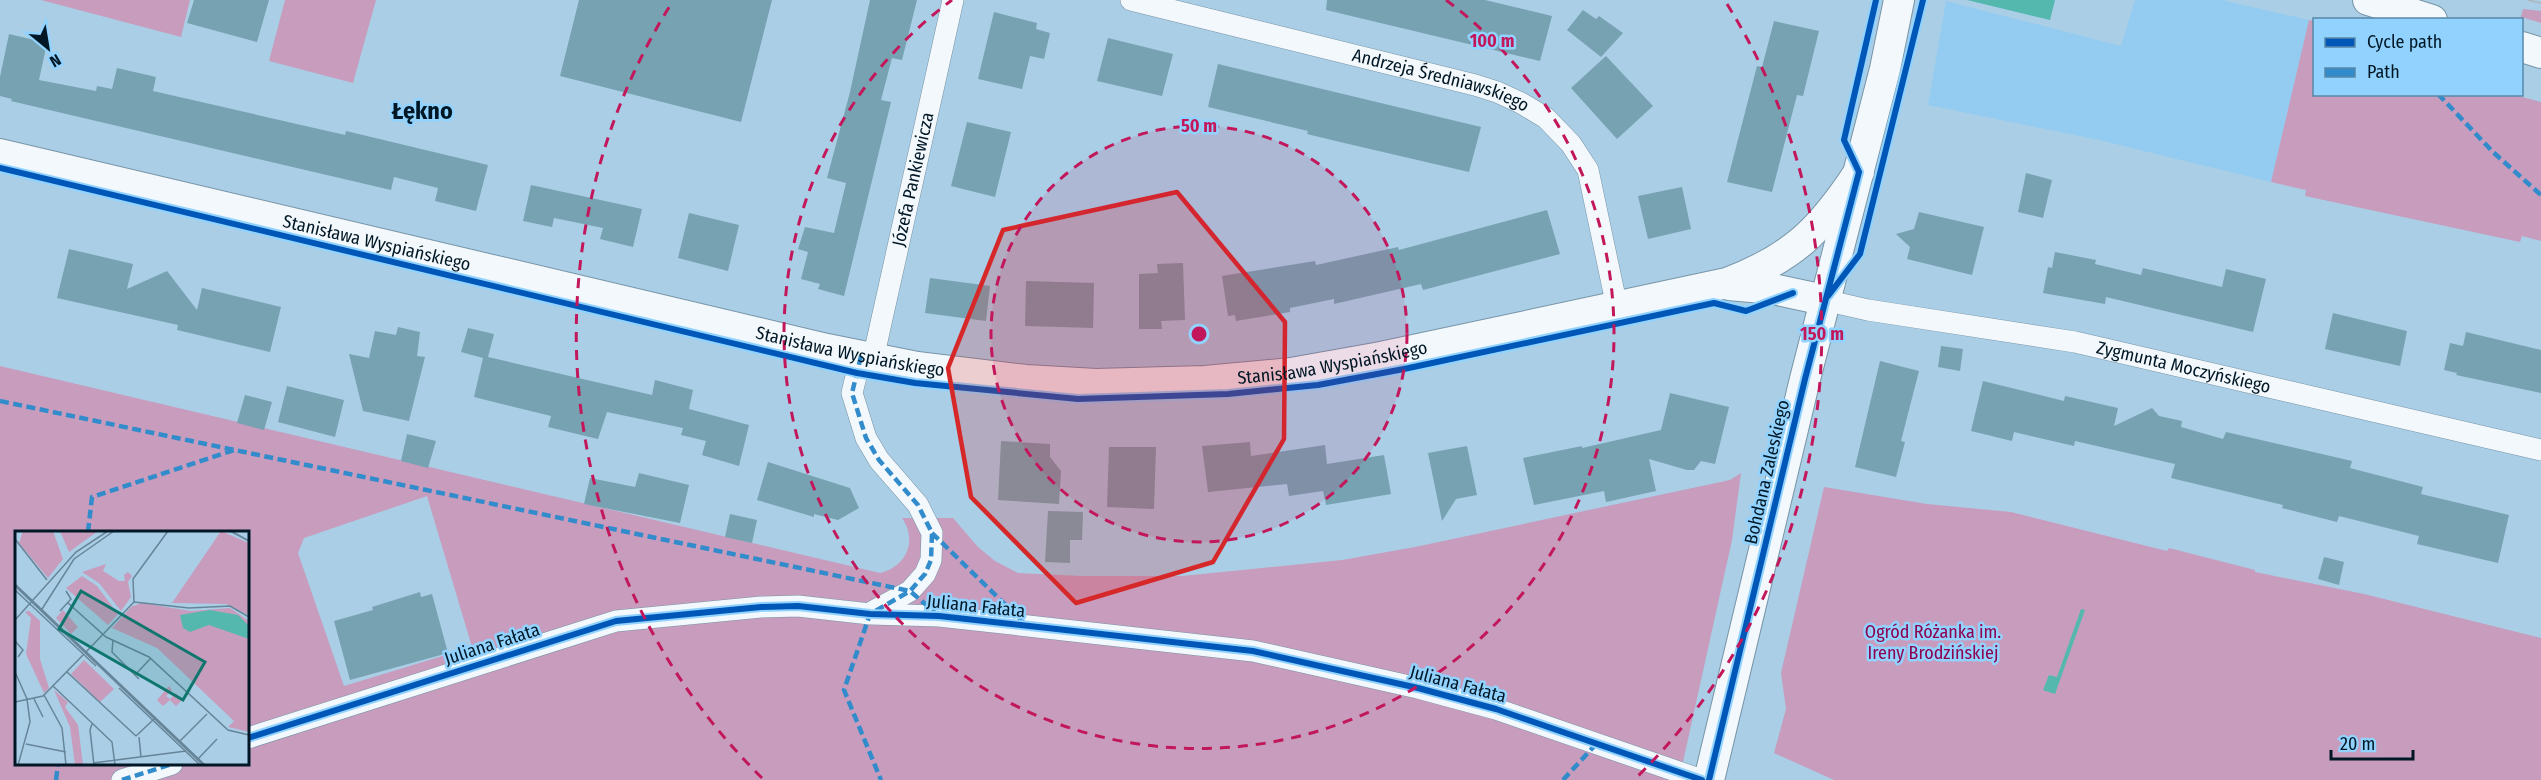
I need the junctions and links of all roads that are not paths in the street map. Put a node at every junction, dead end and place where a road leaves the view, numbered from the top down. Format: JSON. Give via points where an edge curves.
{"nodes":[{"id":1,"x":953,"y":0,"type":"edge"},
{"id":2,"x":1131,"y":0,"type":"edge"},
{"id":3,"x":1899,"y":0,"type":"edge"},
{"id":4,"x":2368,"y":0,"type":"edge"},
{"id":5,"x":2426,"y":18,"type":"edge"},
{"id":6,"x":2523,"y":47,"type":"edge"},
{"id":7,"x":2541,"y":53,"type":"edge"},
{"id":8,"x":0,"y":153,"type":"edge"},
{"id":9,"x":1858,"y":172,"type":"junction"},
{"id":10,"x":1711,"y":287,"type":"junction"},
{"id":11,"x":1824,"y":300,"type":"junction"},
{"id":12,"x":1617,"y":307,"type":"junction"},
{"id":13,"x":867,"y":357,"type":"junction"},
{"id":14,"x":2541,"y":450,"type":"edge"},
{"id":15,"x":870,"y":614,"type":"junction"},
{"id":16,"x":249,"y":738,"type":"edge"},
{"id":17,"x":169,"y":765,"type":"edge"},
{"id":18,"x":122,"y":780,"type":"edge"},
{"id":19,"x":1702,"y":780,"type":"edge"},
{"id":20,"x":1709,"y":780,"type":"edge"}],
"edges":[{"from":1,"to":13,"type":"street","name":"Józefa Pankiewicza"},
{"from":2,"to":12,"type":"street","name":"Andrzeja Średniawskiego","via":[[1476,84],[1536,111],[1564,135],[1588,170]]},
{"from":3,"to":9,"type":"street","name":"Bohdana Zaleskiego"},
{"from":4,"to":5,"type":"street"},
{"from":6,"to":7,"type":"street"},
{"from":8,"to":13,"type":"street","name":"Stanisława Wyspiańskiego"},
{"from":9,"to":10,"type":"street","name":"Stanisława Wyspiańskiego","via":[[1830,214],[1799,245],[1755,272]]},
{"from":9,"to":11,"type":"street","name":"Bohdana Zaleskiego"},
{"from":10,"to":11,"type":"street","name":"Stanisława Wyspiańskiego","via":[[1758,286]]},
{"from":10,"to":12,"type":"street","name":"Stanisława Wyspiańskiego"},
{"from":11,"to":14,"type":"street","name":"Zygmunta Moczyńskiego","via":[[2075,342]]},
{"from":11,"to":20,"type":"street","name":"Bohdana Zaleskiego"},
{"from":12,"to":13,"type":"street","name":"Stanisława Wyspiańskiego","via":[[1337,365],[1205,381],[1037,381]]},
{"from":13,"to":15,"type":"street","name":"Józefa Pankiewicza","via":[[852,393],[866,438],[879,460],[918,505],[932,533],[931,560],[925,573],[910,591]]},
{"from":15,"to":16,"type":"street","name":"Juliana Fałata","via":[[761,606],[616,621]]},
{"from":15,"to":19,"type":"street","name":"Juliana Fałata","via":[[950,618],[1253,651],[1496,709]]},
{"from":17,"to":18,"type":"street"}]}
